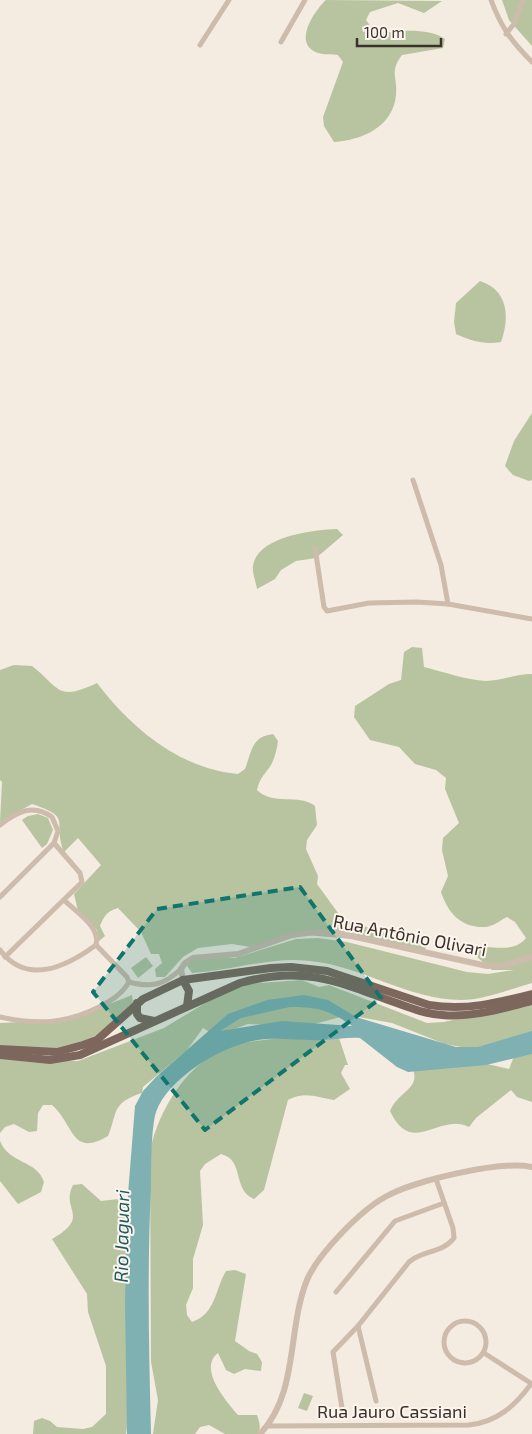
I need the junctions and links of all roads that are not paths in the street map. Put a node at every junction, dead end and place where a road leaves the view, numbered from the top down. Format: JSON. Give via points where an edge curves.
{"nodes":[{"id":1,"x":229,"y":0,"type":"edge"},
{"id":2,"x":305,"y":0,"type":"edge"},
{"id":3,"x":491,"y":0,"type":"edge"},
{"id":4,"x":523,"y":0,"type":"edge"},
{"id":5,"x":506,"y":34,"type":"junction"},
{"id":6,"x":282,"y":42,"type":"dead end"},
{"id":7,"x":200,"y":45,"type":"dead end"},
{"id":8,"x":532,"y":62,"type":"edge"},
{"id":9,"x":413,"y":480,"type":"dead end"},
{"id":10,"x":315,"y":548,"type":"dead end"},
{"id":11,"x":448,"y":604,"type":"junction"},
{"id":12,"x":532,"y":619,"type":"edge"},
{"id":13,"x":0,"y":825,"type":"edge"},
{"id":14,"x":54,"y":843,"type":"junction"},
{"id":15,"x":0,"y":897,"type":"edge"},
{"id":16,"x":64,"y":900,"type":"junction"},
{"id":17,"x":96,"y":945,"type":"junction"},
{"id":18,"x":0,"y":950,"type":"edge"},
{"id":19,"x":6,"y":957,"type":"junction"},
{"id":20,"x":532,"y":957,"type":"edge"},
{"id":21,"x":181,"y":969,"type":"junction"},
{"id":22,"x":183,"y":980,"type":"junction"},
{"id":23,"x":129,"y":982,"type":"junction"},
{"id":24,"x":532,"y":994,"type":"edge"},
{"id":25,"x":532,"y":1001,"type":"edge"},
{"id":26,"x":137,"y":1003,"type":"junction"},
{"id":27,"x":188,"y":1006,"type":"junction"},
{"id":28,"x":0,"y":1017,"type":"edge"},
{"id":29,"x":154,"y":1020,"type":"junction"},
{"id":30,"x":0,"y":1049,"type":"edge"},
{"id":31,"x":0,"y":1056,"type":"edge"},
{"id":32,"x":532,"y":1167,"type":"edge"},
{"id":33,"x":436,"y":1179,"type":"junction"},
{"id":34,"x":444,"y":1203,"type":"junction"},
{"id":35,"x":336,"y":1292,"type":"dead end"},
{"id":36,"x":358,"y":1326,"type":"junction"},
{"id":37,"x":484,"y":1353,"type":"junction"},
{"id":38,"x":531,"y":1384,"type":"edge"},
{"id":39,"x":376,"y":1401,"type":"dead end"},
{"id":40,"x":342,"y":1408,"type":"dead end"},
{"id":41,"x":268,"y":1426,"type":"junction"},
{"id":42,"x":260,"y":1434,"type":"edge"}],
"edges":[{"from":1,"to":7,"type":"street"},
{"from":2,"to":6,"type":"street"},
{"from":3,"to":5,"type":"street"},
{"from":4,"to":5,"type":"street","via":[[514,24]]},
{"from":5,"to":8,"type":"street"},
{"from":9,"to":11,"type":"street","via":[[441,565]]},
{"from":10,"to":11,"type":"street","via":[[325,610],[330,612],[361,604],[396,602]]},
{"from":11,"to":12,"type":"street"},
{"from":13,"to":14,"type":"street","via":[[18,812],[45,811],[57,824]]},
{"from":14,"to":15,"type":"street"},
{"from":14,"to":16,"type":"street","via":[[80,873],[82,882]]},
{"from":16,"to":17,"type":"street","via":[[94,930]]},
{"from":16,"to":19,"type":"street"},
{"from":17,"to":19,"type":"street","via":[[65,966],[48,970],[17,966]]},
{"from":17,"to":23,"type":"street"},
{"from":18,"to":19,"type":"street"},
{"from":20,"to":21,"type":"street","name":"Rua Antônio Olivari","via":[[505,965],[487,966],[342,934],[314,932],[292,935],[238,954],[193,958]]},
{"from":21,"to":22,"type":"street"},
{"from":21,"to":23,"type":"street","via":[[152,987]]},
{"from":22,"to":24,"type":"main road","via":[[291,967],[326,970],[429,1006],[446,1008],[469,1008]]},
{"from":22,"to":26,"type":"main road"},
{"from":22,"to":27,"type":"main road","via":[[190,991]]},
{"from":23,"to":28,"type":"street","via":[[117,997],[67,1020],[44,1023]]},
{"from":25,"to":27,"type":"main road","via":[[479,1014],[442,1015],[424,1012],[335,980],[282,975],[240,983]]},
{"from":26,"to":29,"type":"main road","via":[[140,1018]]},
{"from":26,"to":30,"type":"main road","via":[[97,1040],[83,1045],[57,1052]]},
{"from":27,"to":29,"type":"main road"},
{"from":29,"to":31,"type":"main road","via":[[65,1059]]},
{"from":32,"to":33,"type":"street","via":[[501,1166]]},
{"from":33,"to":34,"type":"street"},
{"from":33,"to":41,"type":"street","via":[[386,1196],[319,1260],[304,1290],[287,1376]]},
{"from":34,"to":35,"type":"street","via":[[395,1221]]},
{"from":34,"to":36,"type":"street","via":[[454,1232],[449,1244],[416,1256],[409,1262]]},
{"from":36,"to":39,"type":"street"},
{"from":36,"to":40,"type":"street","via":[[333,1352]]},
{"from":37,"to":37,"type":"street","via":[[487,1341],[478,1324],[466,1320],[449,1328],[444,1348],[452,1359],[466,1364]]},
{"from":37,"to":38,"type":"street"},
{"from":38,"to":41,"type":"street","name":"Rua Jauro Cassiani","via":[[520,1400],[506,1411],[486,1423],[469,1426]]},
{"from":41,"to":42,"type":"street"}]}
